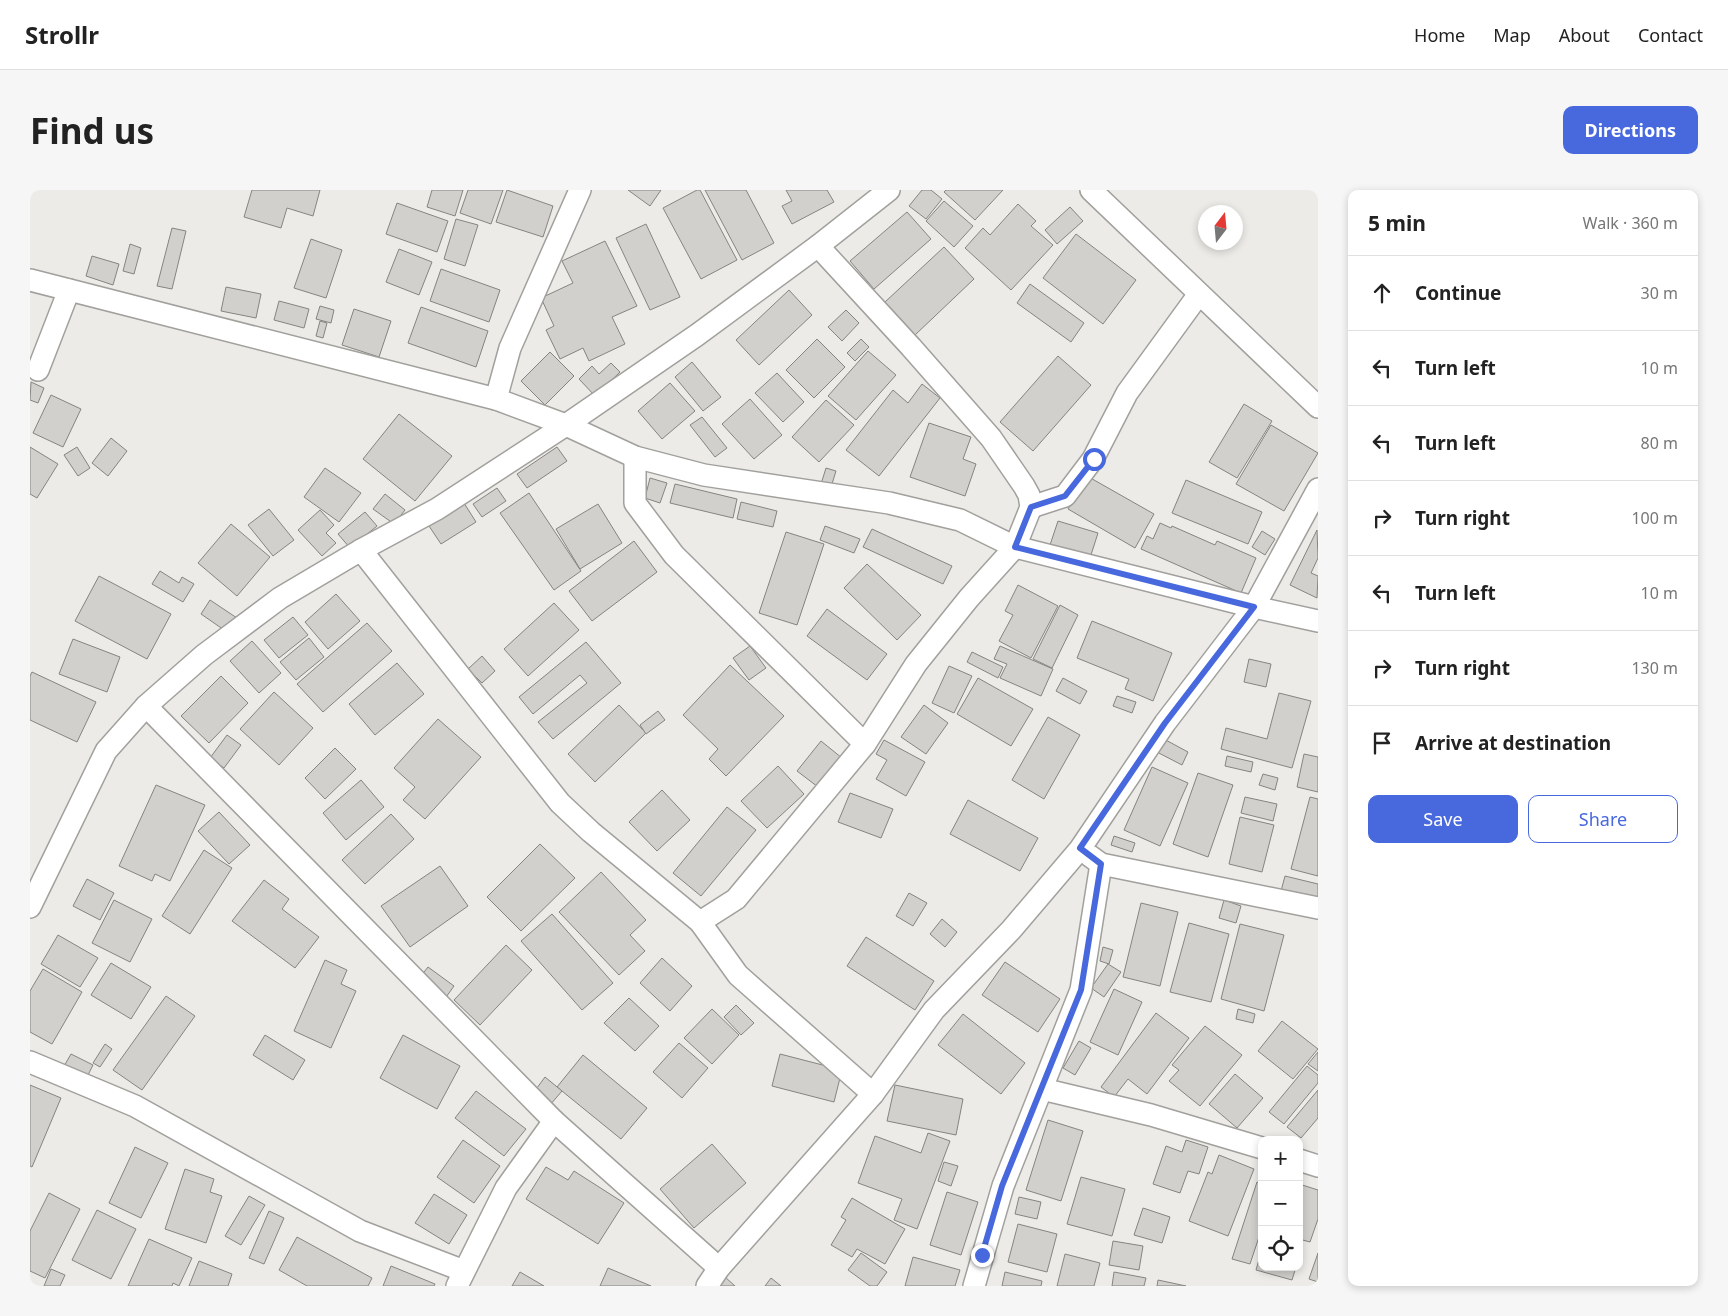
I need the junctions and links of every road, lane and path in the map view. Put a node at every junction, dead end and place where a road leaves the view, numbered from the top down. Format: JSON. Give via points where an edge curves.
{"nodes":[{"id":1,"x":580,"y":190,"type":"edge"},
{"id":2,"x":889,"y":190,"type":"edge"},
{"id":3,"x":1091,"y":190,"type":"edge"},
{"id":4,"x":818,"y":246,"type":"junction"},
{"id":5,"x":30,"y":280,"type":"edge"},
{"id":6,"x":69,"y":290,"type":"junction"},
{"id":7,"x":1199,"y":294,"type":"junction"},
{"id":8,"x":38,"y":370,"type":"dead end"},
{"id":9,"x":496,"y":399,"type":"junction"},
{"id":10,"x":1318,"y":407,"type":"edge"},
{"id":11,"x":566,"y":425,"type":"junction"},
{"id":12,"x":635,"y":457,"type":"junction"},
{"id":13,"x":1318,"y":489,"type":"edge"},
{"id":14,"x":1031,"y":507,"type":"junction"},
{"id":15,"x":1015,"y":547,"type":"junction"},
{"id":16,"x":361,"y":550,"type":"junction"},
{"id":17,"x":1254,"y":607,"type":"junction"},
{"id":18,"x":1318,"y":621,"type":"edge"},
{"id":19,"x":146,"y":706,"type":"junction"},
{"id":20,"x":865,"y":744,"type":"junction"},
{"id":21,"x":1080,"y":848,"type":"junction"},
{"id":22,"x":1101,"y":864,"type":"junction"},
{"id":23,"x":35,"y":881,"type":"edge"},
{"id":24,"x":30,"y":907,"type":"edge"},
{"id":25,"x":1318,"y":908,"type":"edge"},
{"id":26,"x":700,"y":922,"type":"junction"},
{"id":27,"x":30,"y":1062,"type":"edge"},
{"id":28,"x":1042,"y":1089,"type":"junction"},
{"id":29,"x":873,"y":1094,"type":"junction"},
{"id":30,"x":554,"y":1121,"type":"junction"},
{"id":31,"x":1258,"y":1147,"type":"edge"},
{"id":32,"x":1303,"y":1161,"type":"edge"},
{"id":33,"x":1318,"y":1166,"type":"edge"},
{"id":34,"x":719,"y":1268,"type":"junction"},
{"id":35,"x":460,"y":1278,"type":"edge"},
{"id":36,"x":707,"y":1286,"type":"edge"},
{"id":37,"x":974,"y":1286,"type":"edge"}],
"edges":[{"from":1,"to":9,"type":"street","via":[[510,348]]},
{"from":2,"to":4,"type":"street"},
{"from":3,"to":7,"type":"street"},
{"from":4,"to":11,"type":"street"},
{"from":4,"to":14,"type":"street","via":[[991,438],[1024,486]]},
{"from":5,"to":6,"type":"street"},
{"from":6,"to":8,"type":"street"},
{"from":6,"to":9,"type":"street"},
{"from":7,"to":10,"type":"street"},
{"from":7,"to":14,"type":"street","via":[[1128,393],[1094,459],[1065,496]]},
{"from":9,"to":11,"type":"street"},
{"from":11,"to":12,"type":"street"},
{"from":11,"to":16,"type":"street","via":[[437,509]]},
{"from":12,"to":15,"type":"street","via":[[704,475],[889,503],[934,513],[960,520]]},
{"from":12,"to":20,"type":"street","via":[[635,503],[674,555]]},
{"from":13,"to":17,"type":"street"},
{"from":14,"to":15,"type":"street"},
{"from":15,"to":17,"type":"street"},
{"from":15,"to":20,"type":"street","via":[[916,664]]},
{"from":16,"to":19,"type":"street","via":[[280,598],[204,655]]},
{"from":16,"to":26,"type":"street","via":[[560,804]]},
{"from":17,"to":18,"type":"street"},
{"from":17,"to":21,"type":"street","via":[[1165,723]]},
{"from":19,"to":23,"type":"street","via":[[106,751]]},
{"from":19,"to":30,"type":"street"},
{"from":20,"to":26,"type":"street","via":[[736,899]]},
{"from":21,"to":22,"type":"street"},
{"from":21,"to":29,"type":"street","via":[[1011,930],[934,1010]]},
{"from":22,"to":25,"type":"street"},
{"from":22,"to":28,"type":"street","via":[[1081,990]]},
{"from":23,"to":24,"type":"street"},
{"from":26,"to":29,"type":"street","via":[[738,975]]},
{"from":27,"to":35,"type":"street","via":[[135,1106],[360,1231]]},
{"from":28,"to":31,"type":"street","via":[[1151,1115]]},
{"from":28,"to":37,"type":"street","via":[[1002,1186]]},
{"from":29,"to":34,"type":"street"},
{"from":30,"to":34,"type":"street"},
{"from":30,"to":35,"type":"street","via":[[506,1188]]},
{"from":32,"to":33,"type":"street"},
{"from":34,"to":36,"type":"street"}]}
